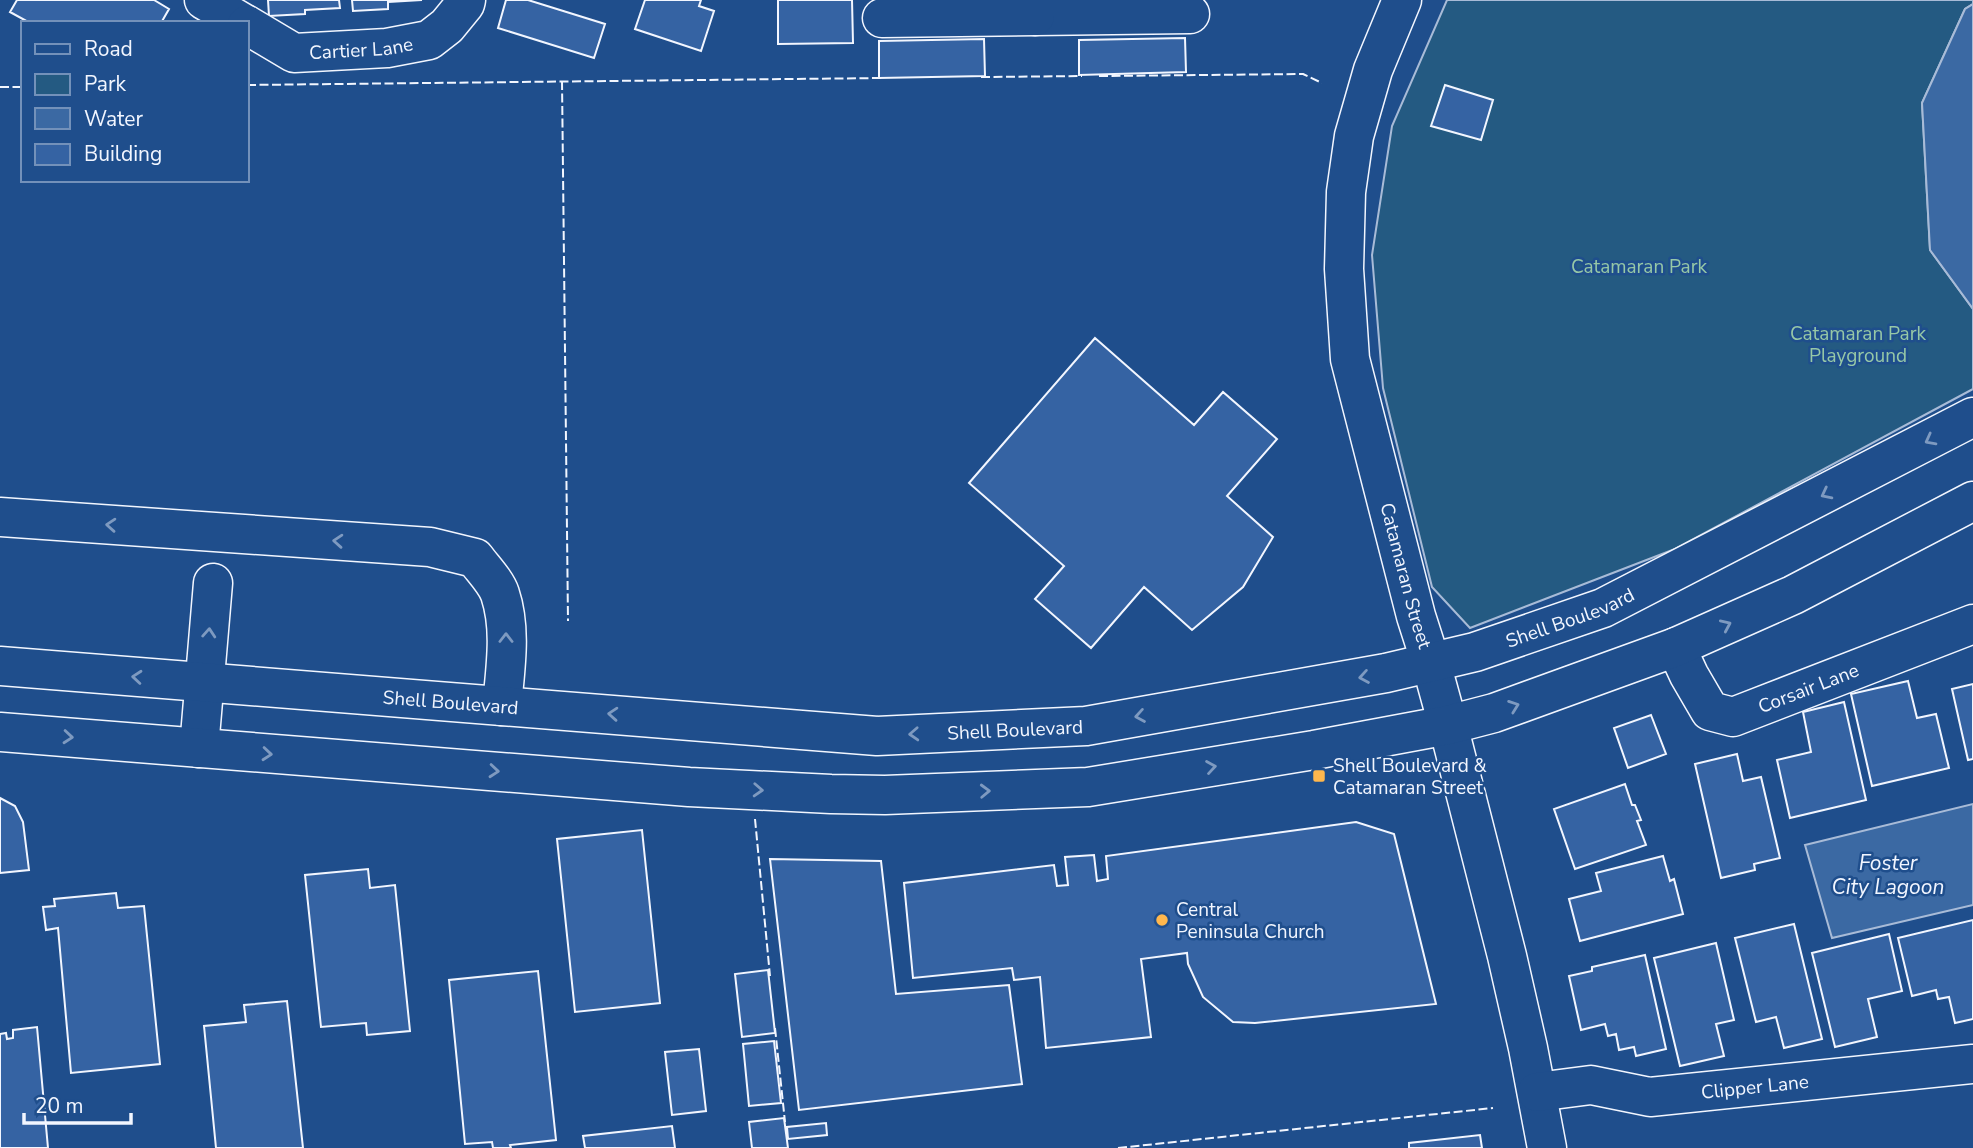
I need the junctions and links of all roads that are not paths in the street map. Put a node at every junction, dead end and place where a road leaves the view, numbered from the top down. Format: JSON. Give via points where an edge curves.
{"nodes":[{"id":1,"x":204,"y":0,"type":"edge"},
{"id":2,"x":466,"y":0,"type":"edge"},
{"id":3,"x":1402,"y":0,"type":"edge"},
{"id":4,"x":1035,"y":8,"type":"edge"},
{"id":5,"x":1190,"y":14,"type":"dead end"},
{"id":6,"x":882,"y":18,"type":"dead end"},
{"id":7,"x":240,"y":21,"type":"edge"},
{"id":8,"x":248,"y":26,"type":"edge"},
{"id":9,"x":1973,"y":417,"type":"edge"},
{"id":10,"x":1973,"y":501,"type":"edge"},
{"id":11,"x":0,"y":517,"type":"edge"},
{"id":12,"x":213,"y":583,"type":"dead end"},
{"id":13,"x":1973,"y":624,"type":"edge"},
{"id":14,"x":1676,"y":647,"type":"junction"},
{"id":15,"x":1431,"y":663,"type":"junction"},
{"id":16,"x":0,"y":666,"type":"edge"},
{"id":17,"x":205,"y":682,"type":"junction"},
{"id":18,"x":502,"y":706,"type":"junction"},
{"id":19,"x":1448,"y":725,"type":"junction"},
{"id":20,"x":0,"y":732,"type":"edge"},
{"id":21,"x":199,"y":748,"type":"junction"},
{"id":22,"x":1973,"y":1064,"type":"edge"},
{"id":23,"x":1537,"y":1092,"type":"junction"},
{"id":24,"x":1548,"y":1148,"type":"edge"}],
"edges":[{"from":1,"to":7,"type":"main road","name":"Cartier Lane"},
{"from":2,"to":8,"type":"main road","name":"Cartier Lane","via":[[447,26],[429,40],[387,48],[294,53]]},
{"from":3,"to":15,"type":"main road","name":"Catamaran Street","via":[[1373,70],[1354,136],[1343,269],[1350,359]]},
{"from":4,"to":5,"type":"main road"},
{"from":4,"to":6,"type":"main road"},
{"from":9,"to":15,"type":"main road","name":"Shell Boulevard","one_way":true,"via":[[1603,608]]},
{"from":14,"to":10,"type":"main road","one_way":true,"via":[[1793,595]]},
{"from":18,"to":11,"type":"main road","one_way":true,"via":[[507,632],[500,592],[475,558],[430,547]]},
{"from":17,"to":12,"type":"main road","one_way":true},
{"from":13,"to":14,"type":"main road","name":"Corsair Lane","via":[[1733,717],[1710,711]]},
{"from":19,"to":14,"type":"main road","one_way":true},
{"from":15,"to":18,"type":"main road","name":"Shell Boulevard","one_way":true,"via":[[1086,726],[877,736]]},
{"from":15,"to":19,"type":"main road","name":"Catamaran Street"},
{"from":17,"to":16,"type":"main road","name":"Shell Boulevard","one_way":true},
{"from":17,"to":18,"type":"main road","name":"Shell Boulevard"},
{"from":17,"to":21,"type":"main road"},
{"from":21,"to":19,"type":"main road","one_way":true,"via":[[690,787],[885,795],[1088,787]]},
{"from":19,"to":23,"type":"main road","name":"Catamaran Street"},
{"from":20,"to":21,"type":"main road","one_way":true},
{"from":22,"to":23,"type":"main road","name":"Clipper Lane","via":[[1650,1097],[1591,1085]]},
{"from":23,"to":24,"type":"main road","name":"Catamaran Street"}]}
